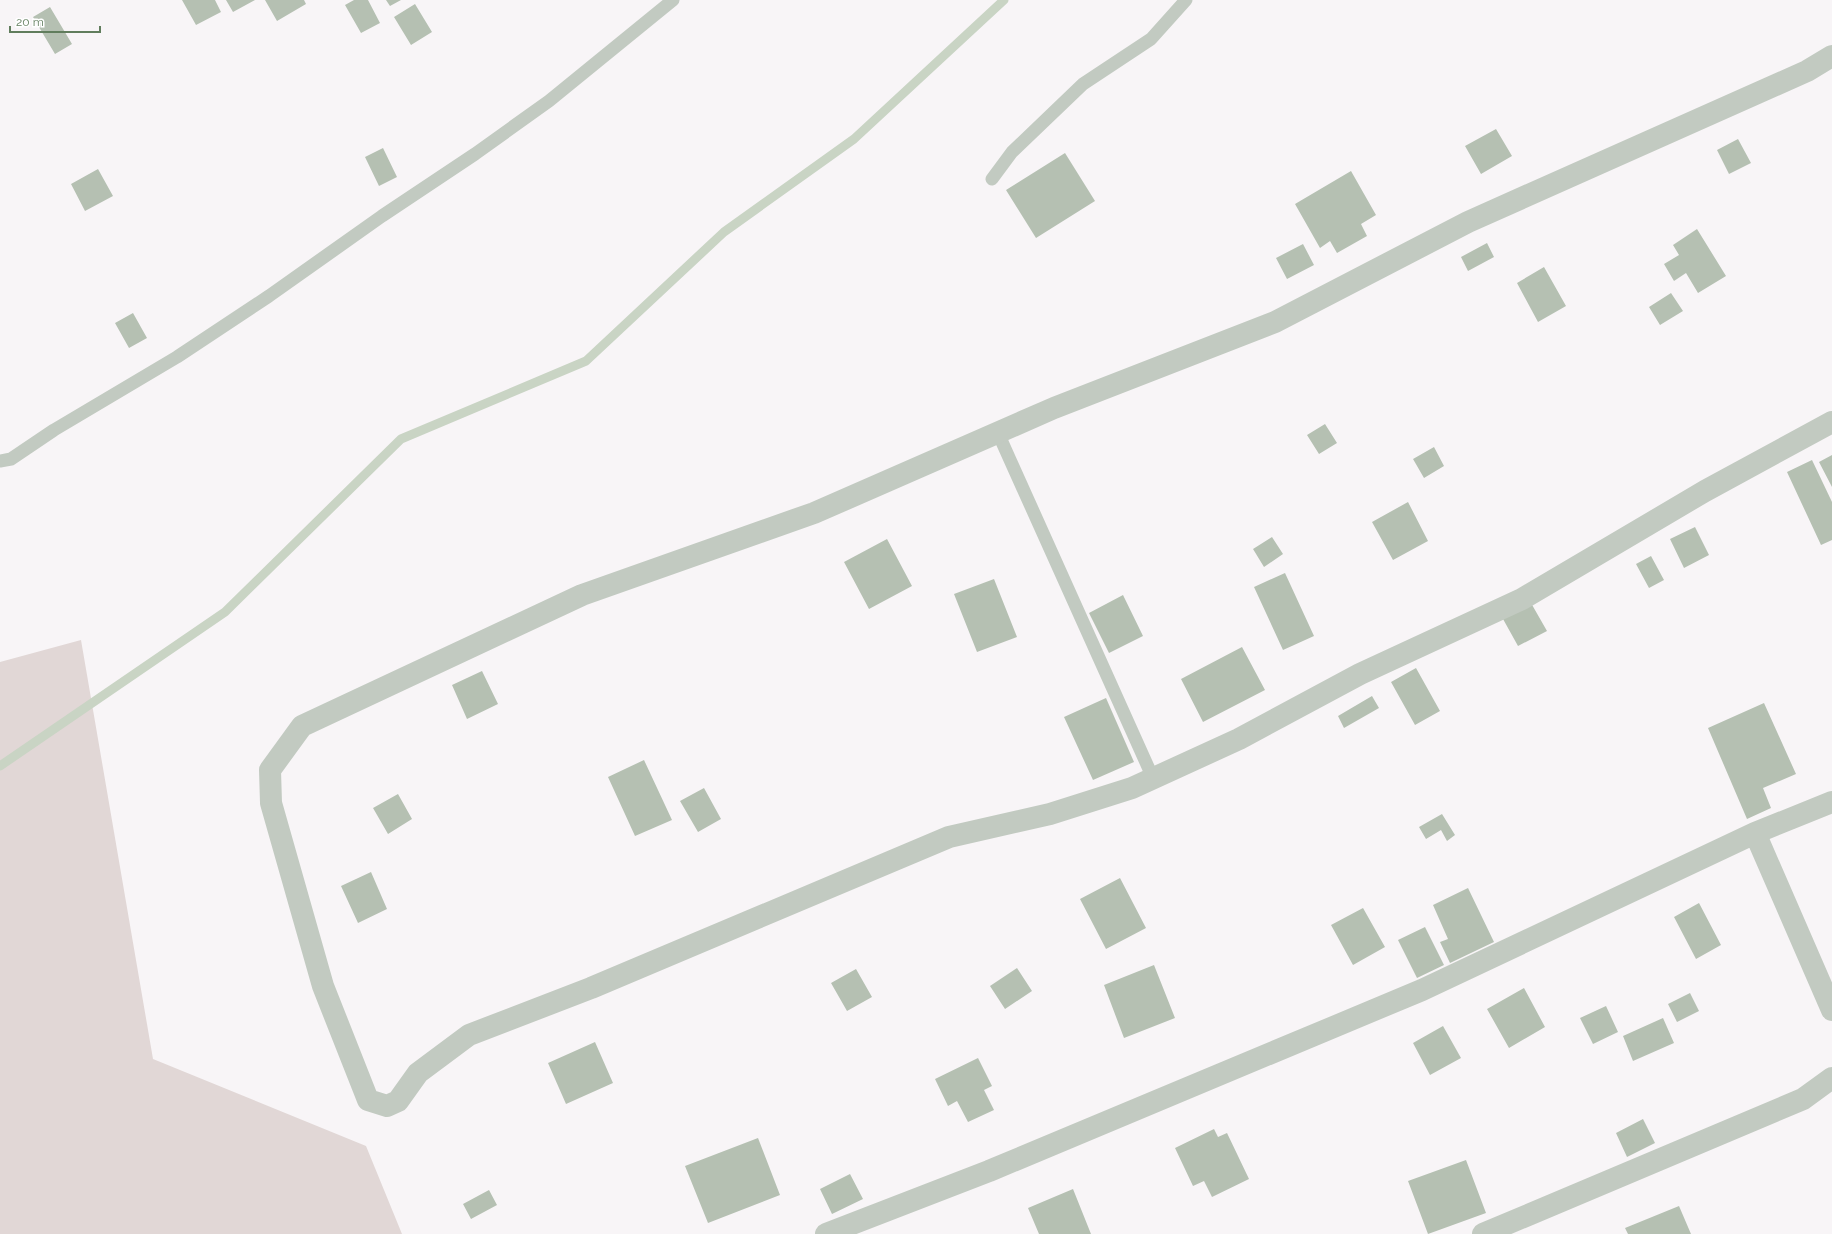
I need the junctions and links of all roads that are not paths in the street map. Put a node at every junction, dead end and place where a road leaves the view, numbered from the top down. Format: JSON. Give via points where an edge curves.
{"nodes":[{"id":1,"x":672,"y":0,"type":"edge"},
{"id":2,"x":1186,"y":0,"type":"edge"},
{"id":3,"x":1832,"y":56,"type":"edge"},
{"id":4,"x":992,"y":179,"type":"dead end"},
{"id":5,"x":1832,"y":422,"type":"edge"},
{"id":6,"x":998,"y":433,"type":"junction"},
{"id":7,"x":0,"y":461,"type":"edge"},
{"id":8,"x":1153,"y":778,"type":"junction"},
{"id":9,"x":1832,"y":802,"type":"edge"},
{"id":10,"x":1755,"y":833,"type":"junction"},
{"id":11,"x":1832,"y":1010,"type":"edge"},
{"id":12,"x":1832,"y":1078,"type":"edge"},
{"id":13,"x":826,"y":1234,"type":"edge"},
{"id":14,"x":1484,"y":1234,"type":"edge"}],
"edges":[{"from":1,"to":7,"type":"lane","via":[[549,101],[269,296],[177,357],[54,430],[11,459]]},
{"from":2,"to":4,"type":"lane","via":[[1151,39],[1083,84],[1012,152]]},
{"from":3,"to":6,"type":"street","via":[[1807,71],[1468,222],[1275,322],[1054,408]]},
{"from":5,"to":8,"type":"street","via":[[1705,491],[1522,599],[1360,674],[1239,739]]},
{"from":6,"to":8,"type":"lane"},
{"from":6,"to":8,"type":"street","via":[[814,513],[582,595],[302,726],[270,770],[271,803],[324,986],[368,1100],[387,1106],[398,1101],[418,1073],[469,1035],[591,988],[949,836],[1050,814],[1132,788]]},
{"from":9,"to":10,"type":"street"},
{"from":10,"to":11,"type":"street"},
{"from":10,"to":13,"type":"street","via":[[1422,990],[989,1171]]},
{"from":12,"to":14,"type":"street","via":[[1803,1099]]}]}
